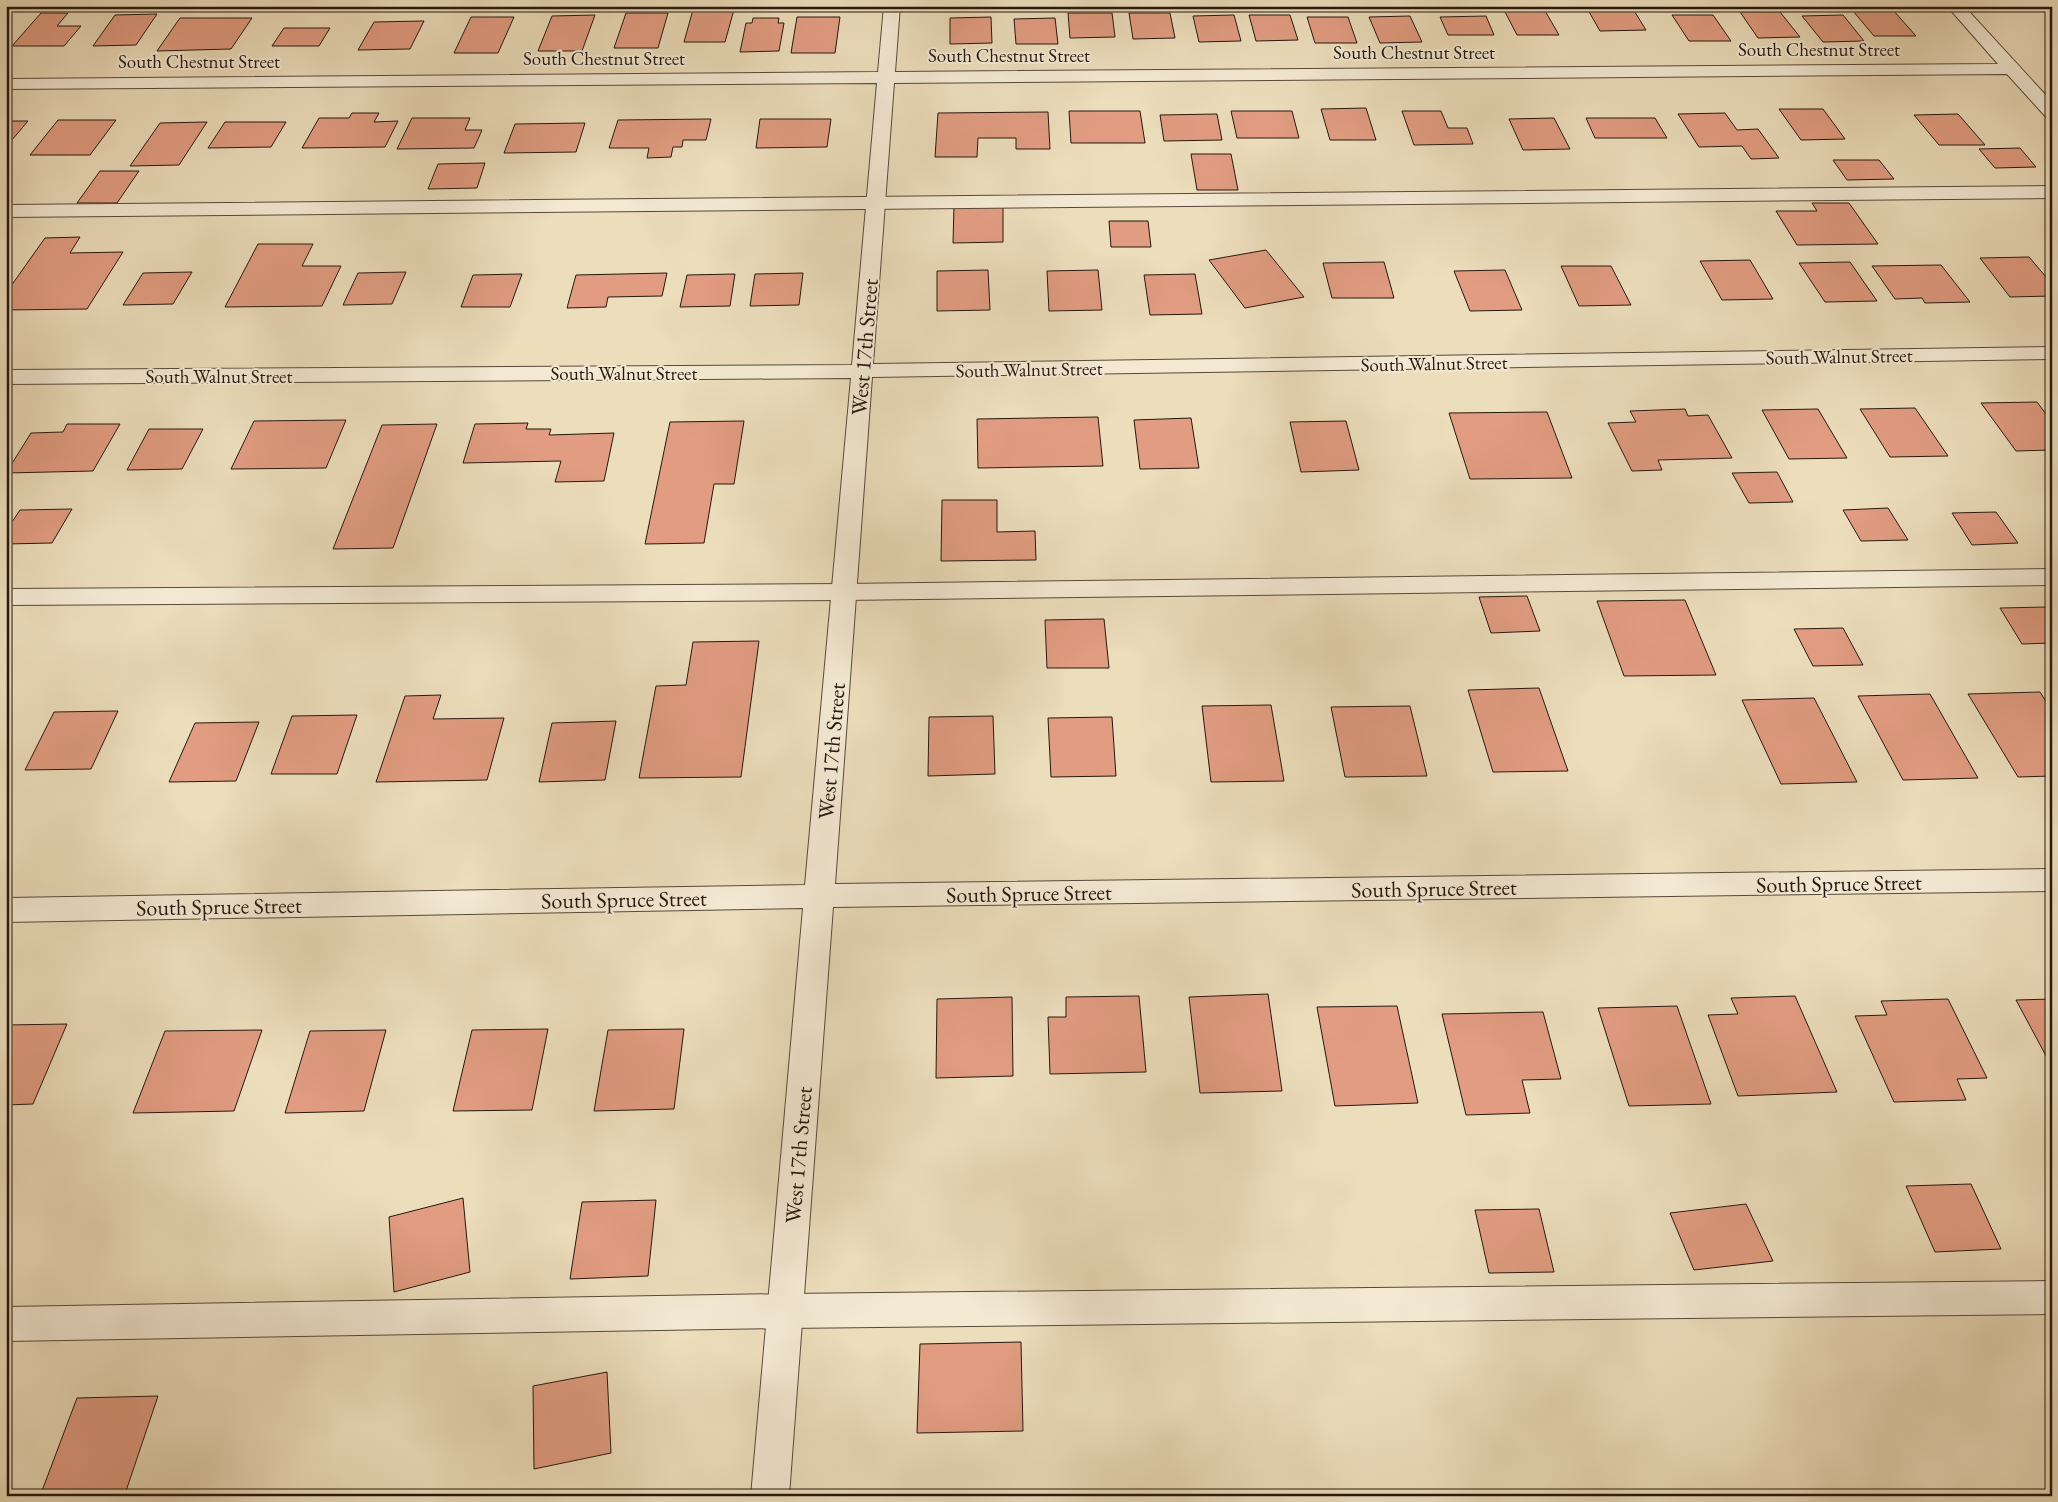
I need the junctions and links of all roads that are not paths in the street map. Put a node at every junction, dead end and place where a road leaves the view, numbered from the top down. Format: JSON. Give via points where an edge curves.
{"nodes":[{"id":1,"x":892,"y":6,"type":"edge"},
{"id":2,"x":1955,"y":6,"type":"edge"},
{"id":3,"x":2012,"y":68,"type":"junction"},
{"id":4,"x":886,"y":77,"type":"junction"},
{"id":5,"x":6,"y":84,"type":"edge"},
{"id":6,"x":2052,"y":112,"type":"edge"},
{"id":7,"x":2052,"y":192,"type":"edge"},
{"id":8,"x":876,"y":202,"type":"junction"},
{"id":9,"x":6,"y":211,"type":"edge"},
{"id":10,"x":2052,"y":353,"type":"edge"},
{"id":11,"x":862,"y":372,"type":"junction"},
{"id":12,"x":6,"y":377,"type":"edge"},
{"id":13,"x":2052,"y":577,"type":"edge"},
{"id":14,"x":844,"y":592,"type":"junction"},
{"id":15,"x":6,"y":597,"type":"edge"},
{"id":16,"x":2052,"y":880,"type":"edge"},
{"id":17,"x":819,"y":896,"type":"junction"},
{"id":18,"x":6,"y":910,"type":"edge"},
{"id":19,"x":2052,"y":1297,"type":"edge"},
{"id":20,"x":785,"y":1310,"type":"junction"},
{"id":21,"x":6,"y":1324,"type":"edge"},
{"id":22,"x":770,"y":1496,"type":"edge"}],
"edges":[{"from":1,"to":4,"type":"street","name":"West 17th Street"},
{"from":2,"to":3,"type":"street"},
{"from":3,"to":4,"type":"street","name":"South Chestnut Street"},
{"from":3,"to":6,"type":"street"},
{"from":4,"to":5,"type":"street","name":"South Chestnut Street"},
{"from":4,"to":8,"type":"street","name":"West 17th Street"},
{"from":7,"to":8,"type":"street"},
{"from":8,"to":9,"type":"street"},
{"from":8,"to":11,"type":"street","name":"West 17th Street"},
{"from":10,"to":11,"type":"street","name":"South Walnut Street"},
{"from":11,"to":12,"type":"street","name":"South Walnut Street"},
{"from":11,"to":14,"type":"street","name":"West 17th Street"},
{"from":13,"to":14,"type":"street"},
{"from":14,"to":15,"type":"street"},
{"from":14,"to":17,"type":"street","name":"West 17th Street"},
{"from":16,"to":17,"type":"street","name":"South Spruce Street"},
{"from":17,"to":18,"type":"street","name":"South Spruce Street"},
{"from":17,"to":20,"type":"street","name":"West 17th Street"},
{"from":19,"to":20,"type":"street"},
{"from":20,"to":21,"type":"street"},
{"from":20,"to":22,"type":"street","name":"West 17th Street"}]}
